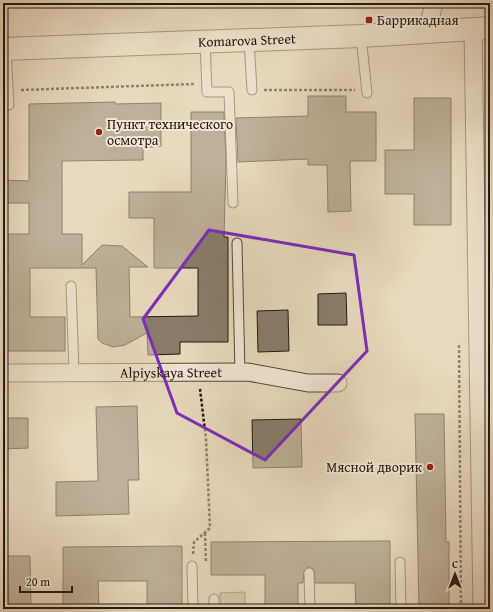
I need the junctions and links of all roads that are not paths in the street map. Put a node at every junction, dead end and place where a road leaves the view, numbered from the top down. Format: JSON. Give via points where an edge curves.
{"nodes":[{"id":1,"x":434,"y":3,"type":"edge"},
{"id":2,"x":482,"y":29,"type":"edge"},
{"id":3,"x":428,"y":32,"type":"junction"},
{"id":4,"x":361,"y":36,"type":"junction"},
{"id":5,"x":249,"y":40,"type":"junction"},
{"id":6,"x":205,"y":41,"type":"junction"},
{"id":7,"x":4,"y":49,"type":"edge"},
{"id":8,"x":252,"y":90,"type":"road end"},
{"id":9,"x":366,"y":91,"type":"road end"},
{"id":10,"x":9,"y":105,"type":"dead end"},
{"id":11,"x":233,"y":203,"type":"dead end"},
{"id":12,"x":237,"y":243,"type":"dead end"},
{"id":13,"x":71,"y":286,"type":"dead end"},
{"id":14,"x":74,"y":372,"type":"junction"},
{"id":15,"x":240,"y":372,"type":"junction"},
{"id":16,"x":3,"y":373,"type":"edge"},
{"id":17,"x":338,"y":384,"type":"dead end"},
{"id":18,"x":400,"y":562,"type":"dead end"},
{"id":19,"x":192,"y":566,"type":"road end"},
{"id":20,"x":309,"y":573,"type":"dead end"},
{"id":21,"x":214,"y":599,"type":"dead end"},
{"id":22,"x":193,"y":609,"type":"edge"},
{"id":23,"x":214,"y":609,"type":"edge"},
{"id":24,"x":310,"y":609,"type":"edge"},
{"id":25,"x":401,"y":609,"type":"edge"},
{"id":26,"x":482,"y":609,"type":"edge"}],
"edges":[{"from":1,"to":3,"type":"street"},
{"from":2,"to":3,"type":"street","name":"Komarova Street"},
{"from":2,"to":26,"type":"street"},
{"from":3,"to":4,"type":"street","name":"Komarova Street"},
{"from":4,"to":5,"type":"street","name":"Komarova Street"},
{"from":4,"to":9,"type":"lane"},
{"from":5,"to":6,"type":"street","name":"Komarova Street"},
{"from":5,"to":8,"type":"lane"},
{"from":6,"to":7,"type":"street","name":"Komarova Street"},
{"from":6,"to":11,"type":"lane","via":[[207,92],[229,92]]},
{"from":7,"to":10,"type":"lane"},
{"from":12,"to":15,"type":"lane"},
{"from":13,"to":14,"type":"lane"},
{"from":14,"to":15,"type":"street","name":"Alpiyskaya Street"},
{"from":14,"to":16,"type":"street","name":"Alpiyskaya Street"},
{"from":15,"to":17,"type":"street","name":"Alpiyskaya Street","via":[[308,383]]},
{"from":18,"to":25,"type":"lane"},
{"from":19,"to":22,"type":"lane"},
{"from":20,"to":24,"type":"lane"},
{"from":21,"to":23,"type":"lane"}]}
